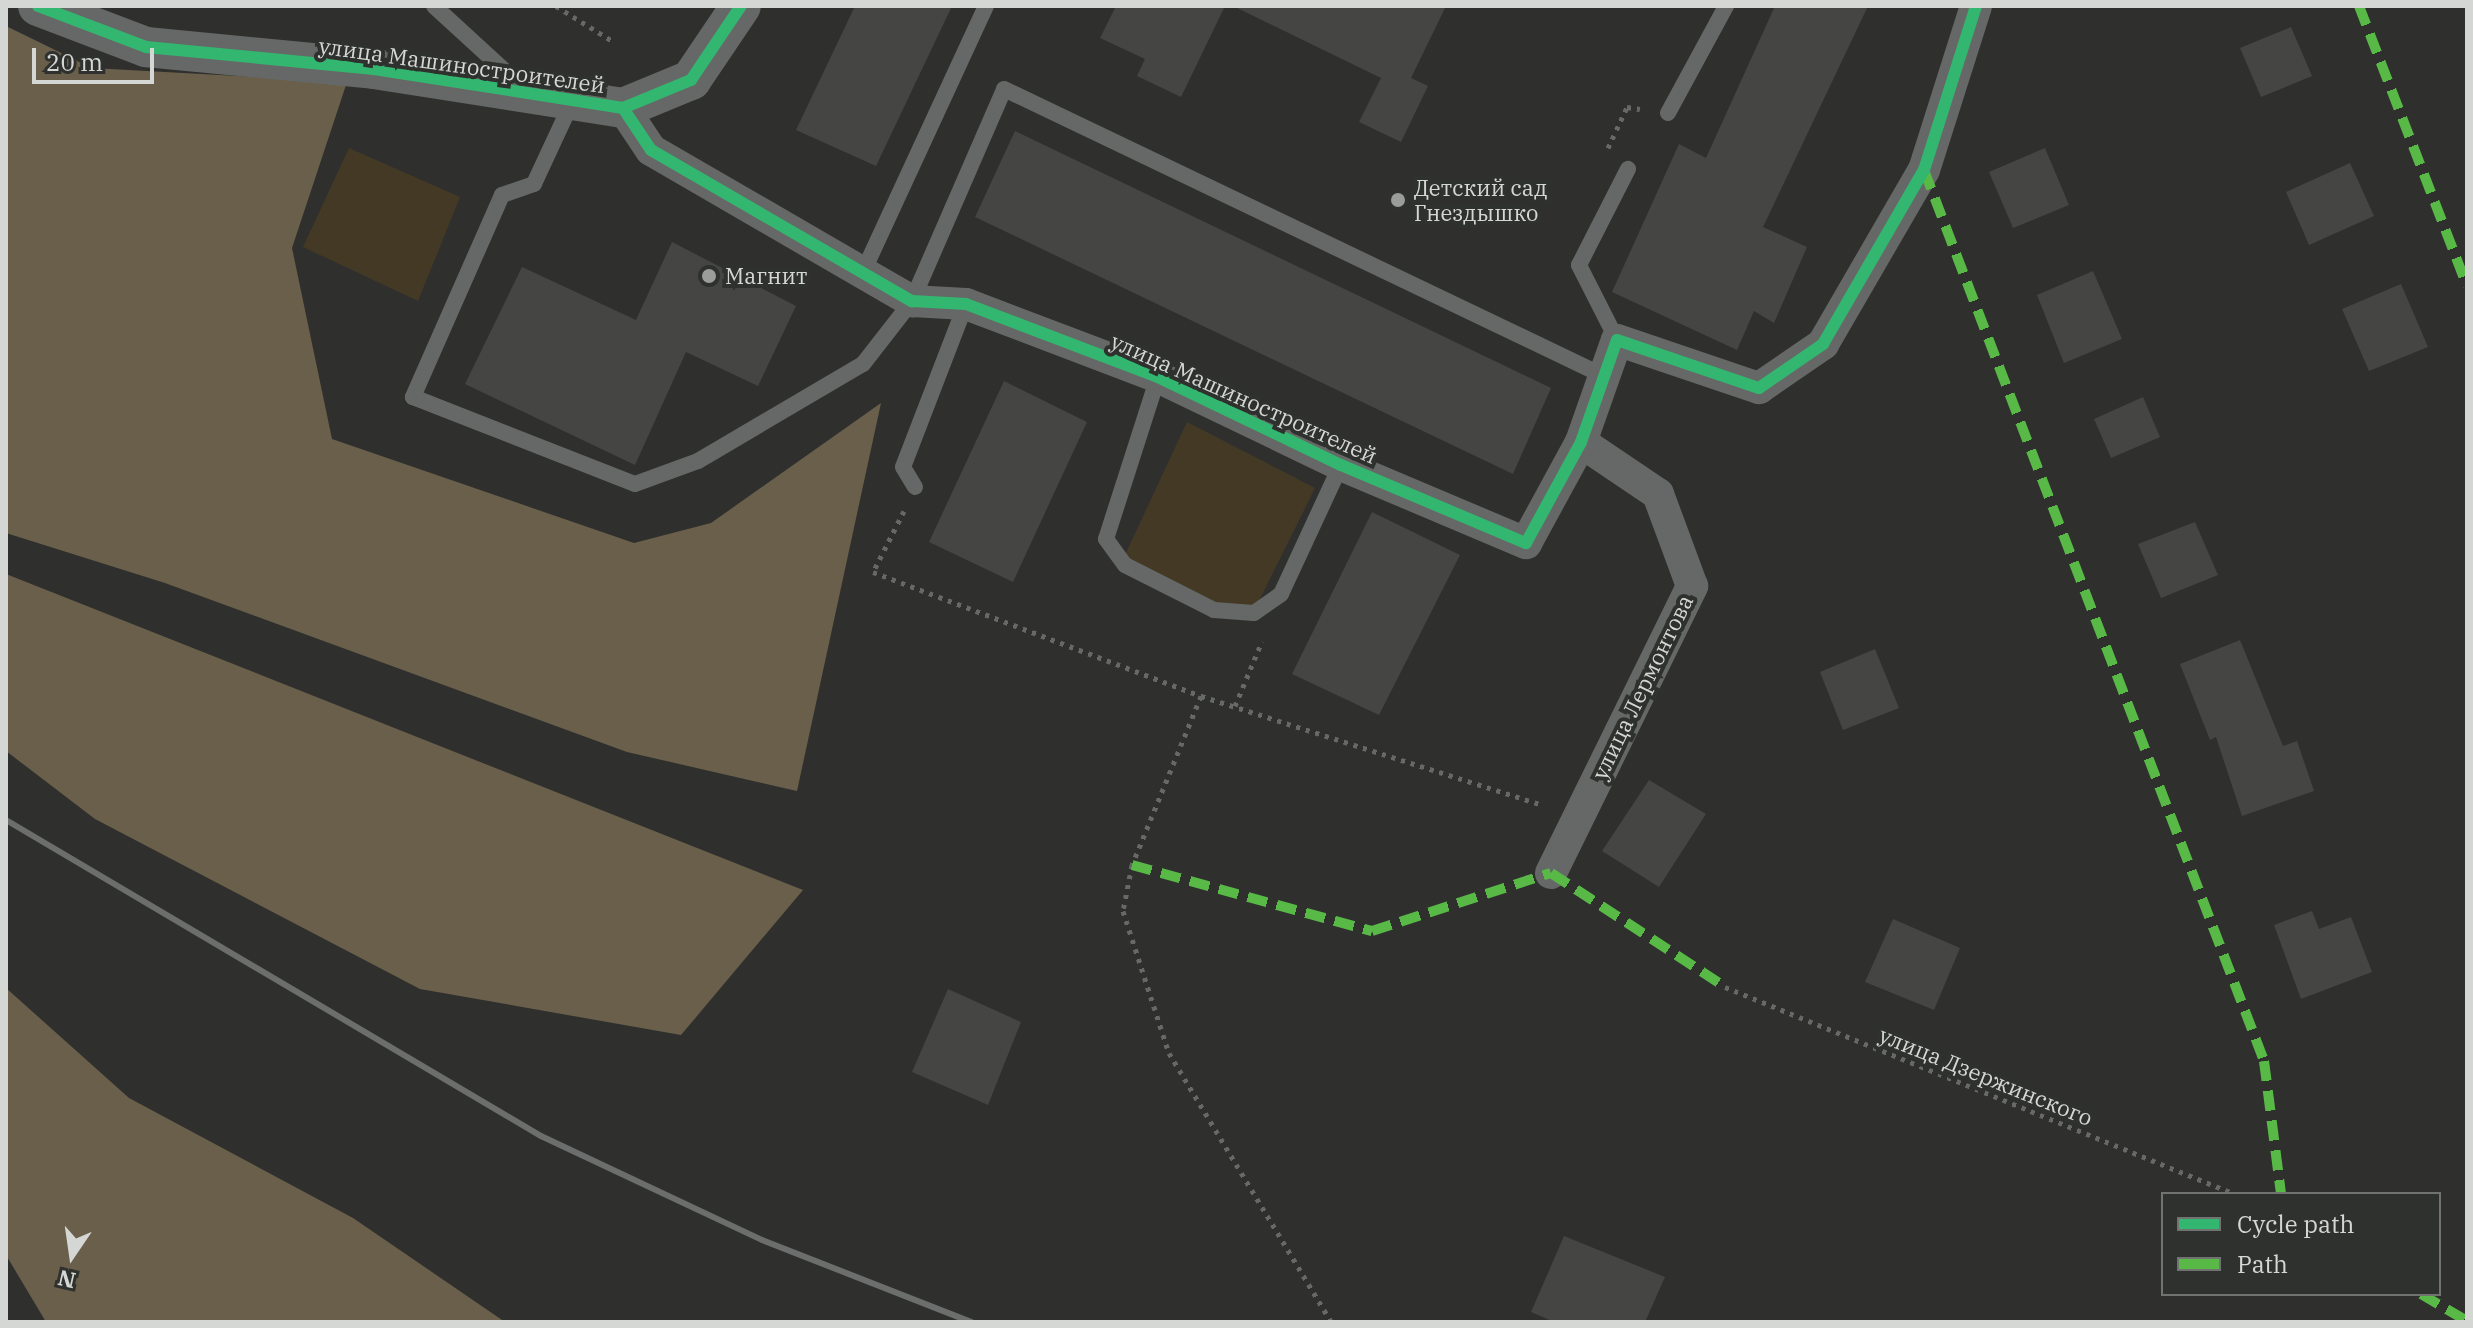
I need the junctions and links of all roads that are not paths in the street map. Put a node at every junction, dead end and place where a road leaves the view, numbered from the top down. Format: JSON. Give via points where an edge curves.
{"nodes":[{"id":1,"x":38,"y":6,"type":"edge"},
{"id":2,"x":434,"y":6,"type":"edge"},
{"id":3,"x":741,"y":6,"type":"edge"},
{"id":4,"x":986,"y":6,"type":"edge"},
{"id":5,"x":1726,"y":6,"type":"edge"},
{"id":6,"x":1976,"y":6,"type":"edge"},
{"id":7,"x":532,"y":94,"type":"junction"},
{"id":8,"x":573,"y":101,"type":"junction"},
{"id":9,"x":623,"y":108,"type":"junction"},
{"id":10,"x":1668,"y":113,"type":"road end"},
{"id":11,"x":1628,"y":169,"type":"road end"},
{"id":12,"x":864,"y":270,"type":"junction"},
{"id":13,"x":912,"y":301,"type":"junction"},
{"id":14,"x":966,"y":304,"type":"junction"},
{"id":15,"x":1617,"y":340,"type":"junction"},
{"id":16,"x":1604,"y":376,"type":"junction"},
{"id":17,"x":1158,"y":377,"type":"junction"},
{"id":18,"x":1581,"y":442,"type":"junction"},
{"id":19,"x":1341,"y":465,"type":"junction"},
{"id":20,"x":915,"y":487,"type":"road end"},
{"id":21,"x":1551,"y":873,"type":"dead end"}],
"edges":[{"from":1,"to":7,"type":"street","name":"улица Машиностроителей","via":[[146,47],[374,69]]},
{"from":2,"to":7,"type":"lane"},
{"from":3,"to":9,"type":"street","via":[[691,80]]},
{"from":4,"to":12,"type":"lane"},
{"from":5,"to":10,"type":"lane"},
{"from":6,"to":15,"type":"street","via":[[1924,170],[1823,344],[1759,388]]},
{"from":7,"to":8,"type":"street","name":"улица Машиностроителей"},
{"from":8,"to":9,"type":"street","name":"улица Машиностроителей"},
{"from":8,"to":13,"type":"lane","via":[[534,184],[502,195],[413,397],[635,484],[698,461],[863,364]]},
{"from":9,"to":12,"type":"street","name":"улица Машиностроителей","via":[[651,150]]},
{"from":11,"to":15,"type":"lane","via":[[1579,265]]},
{"from":12,"to":13,"type":"street","name":"улица Машиностроителей"},
{"from":13,"to":14,"type":"street","name":"улица Машиностроителей"},
{"from":13,"to":16,"type":"lane","via":[[1004,89]]},
{"from":14,"to":17,"type":"street","name":"улица Машиностроителей"},
{"from":14,"to":20,"type":"lane","via":[[903,467]]},
{"from":15,"to":16,"type":"street"},
{"from":16,"to":18,"type":"street"},
{"from":17,"to":19,"type":"street","name":"улица Машиностроителей"},
{"from":17,"to":19,"type":"lane","via":[[1106,539],[1125,565],[1214,610],[1254,613],[1281,594]]},
{"from":18,"to":19,"type":"street","name":"улица Машиностроителей","via":[[1526,543]]},
{"from":18,"to":21,"type":"street","name":"улица Лермонтова","via":[[1658,494],[1692,586]]}]}
